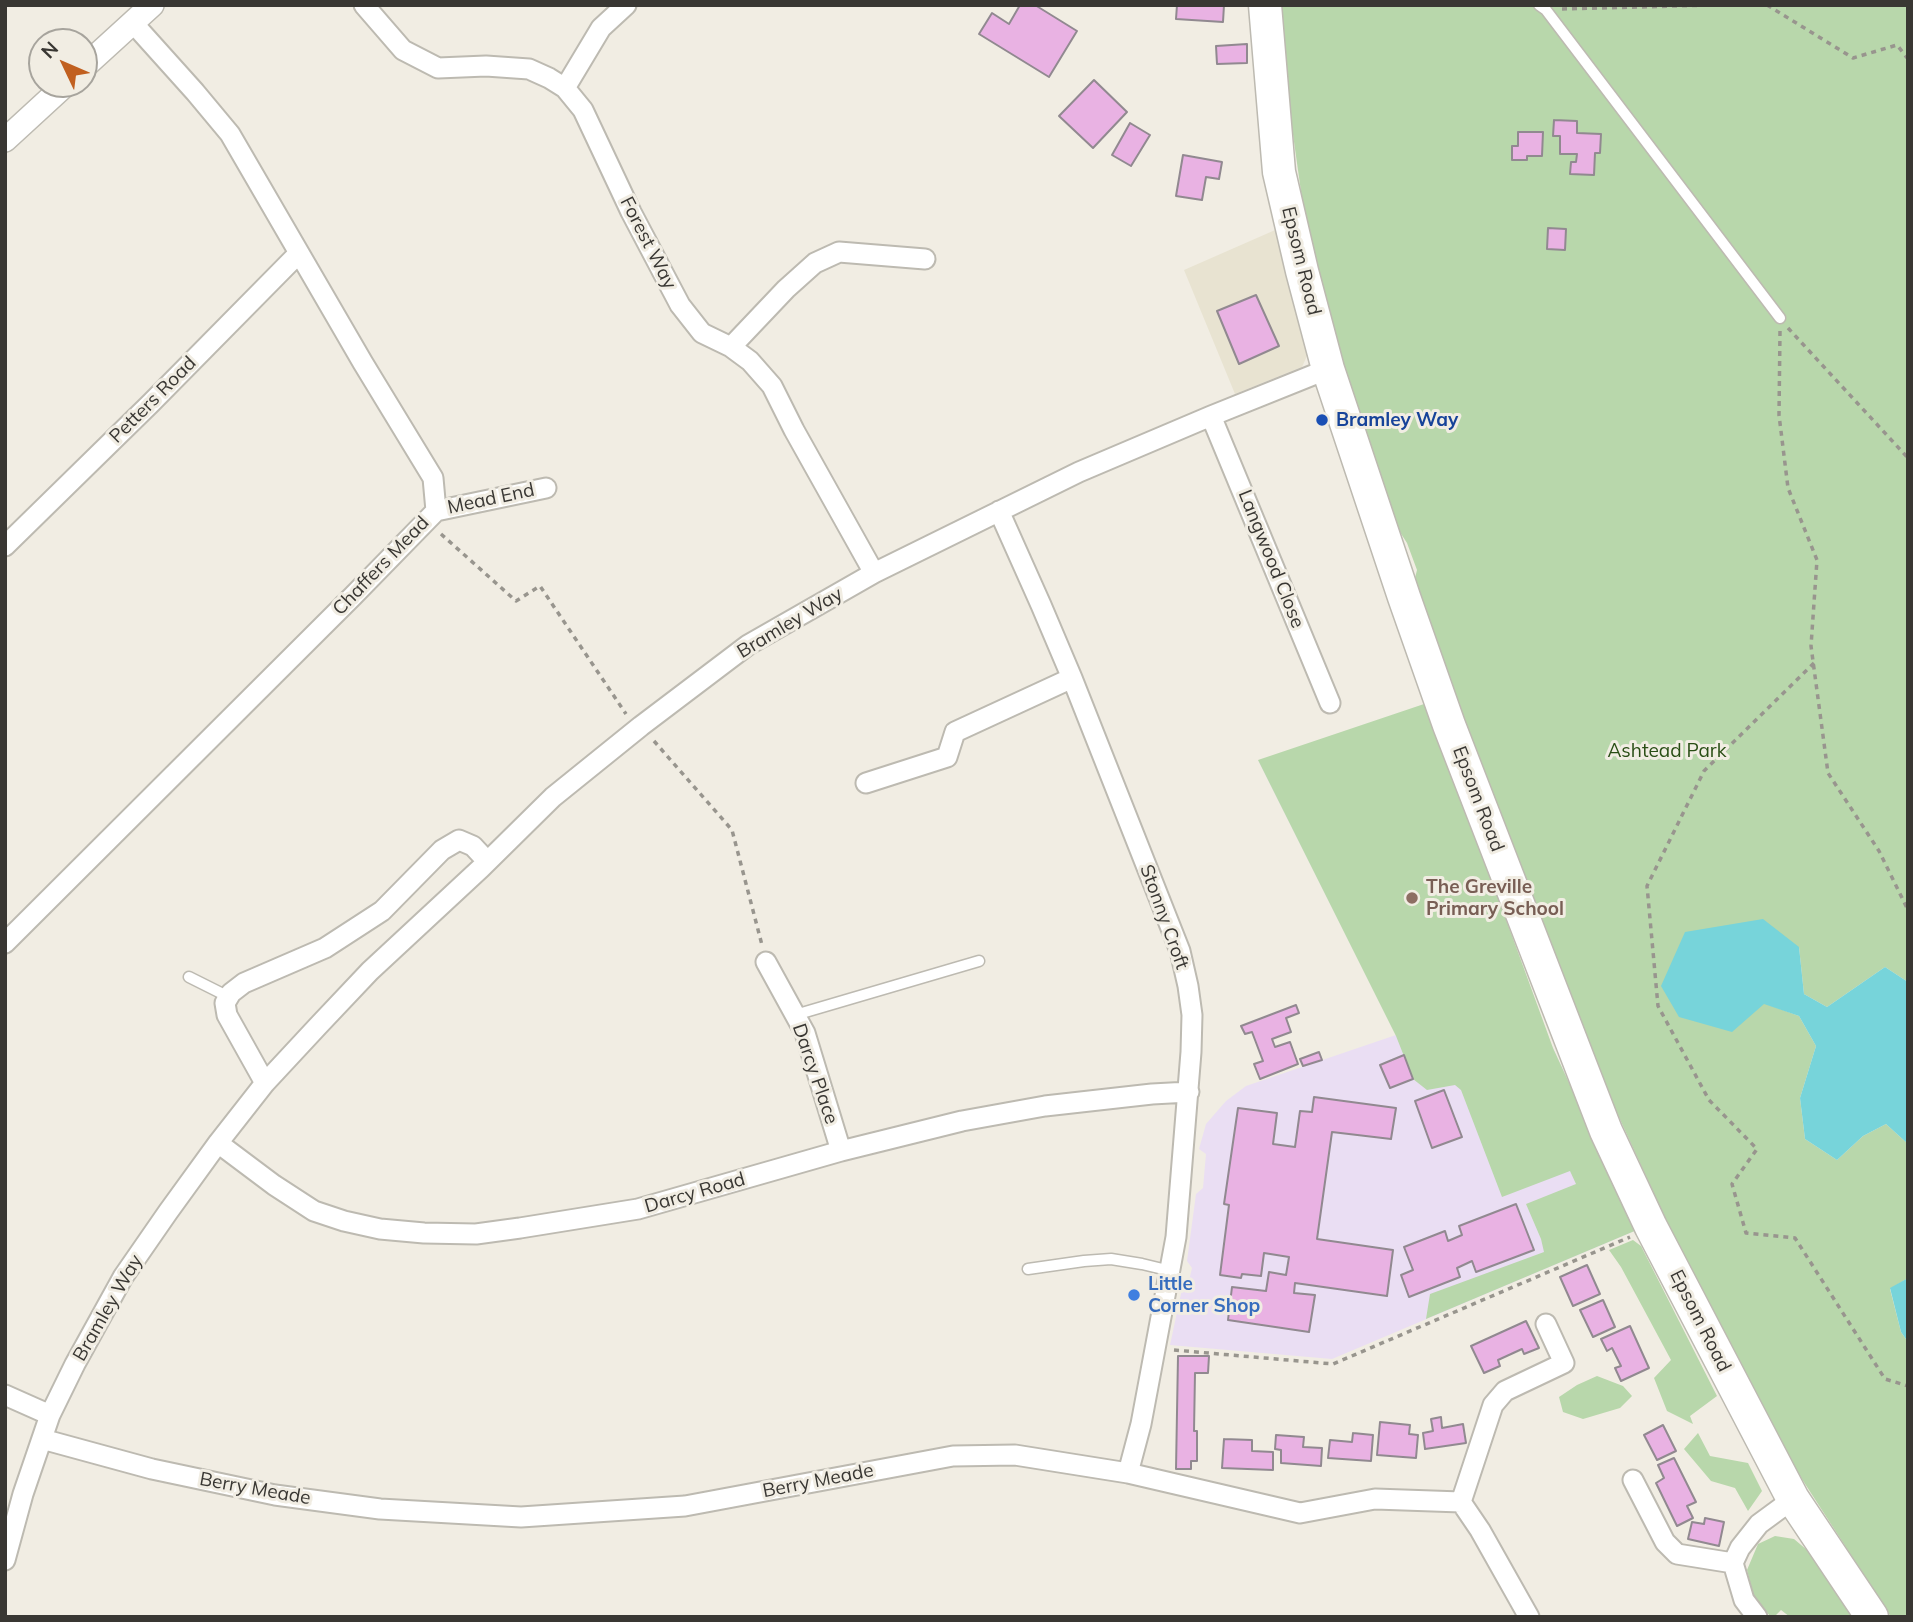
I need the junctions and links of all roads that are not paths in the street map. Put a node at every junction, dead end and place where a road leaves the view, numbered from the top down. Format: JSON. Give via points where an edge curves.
{"nodes":[{"id":1,"x":152,"y":5,"type":"edge"},
{"id":2,"x":364,"y":5,"type":"edge"},
{"id":3,"x":626,"y":5,"type":"edge"},
{"id":4,"x":1265,"y":5,"type":"edge"},
{"id":5,"x":1542,"y":8,"type":"edge"},
{"id":6,"x":133,"y":23,"type":"junction"},
{"id":7,"x":98,"y":54,"type":"edge"},
{"id":8,"x":565,"y":88,"type":"junction"},
{"id":9,"x":51,"y":98,"type":"edge"},
{"id":10,"x":5,"y":140,"type":"edge"},
{"id":11,"x":299,"y":253,"type":"junction"},
{"id":12,"x":925,"y":259,"type":"dead end"},
{"id":13,"x":1780,"y":318,"type":"road end"},
{"id":14,"x":731,"y":347,"type":"junction"},
{"id":15,"x":1328,"y":369,"type":"junction"},
{"id":16,"x":1211,"y":416,"type":"junction"},
{"id":17,"x":546,"y":488,"type":"dead end"},
{"id":18,"x":999,"y":510,"type":"junction"},
{"id":19,"x":431,"y":516,"type":"junction"},
{"id":20,"x":5,"y":546,"type":"edge"},
{"id":21,"x":874,"y":573,"type":"junction"},
{"id":22,"x":1072,"y":678,"type":"junction"},
{"id":23,"x":1330,"y":703,"type":"dead end"},
{"id":24,"x":866,"y":783,"type":"dead end"},
{"id":25,"x":487,"y":861,"type":"junction"},
{"id":26,"x":5,"y":943,"type":"edge"},
{"id":27,"x":766,"y":961,"type":"road end"},
{"id":28,"x":979,"y":961,"type":"dead end"},
{"id":29,"x":189,"y":977,"type":"dead end"},
{"id":30,"x":229,"y":997,"type":"junction"},
{"id":31,"x":795,"y":1015,"type":"junction"},
{"id":32,"x":265,"y":1083,"type":"junction"},
{"id":33,"x":1189,"y":1092,"type":"junction"},
{"id":34,"x":218,"y":1143,"type":"junction"},
{"id":35,"x":841,"y":1151,"type":"junction"},
{"id":36,"x":1028,"y":1269,"type":"dead end"},
{"id":37,"x":1171,"y":1271,"type":"junction"},
{"id":38,"x":1546,"y":1324,"type":"dead end"},
{"id":39,"x":5,"y":1395,"type":"edge"},
{"id":40,"x":50,"y":1415,"type":"junction"},
{"id":41,"x":42,"y":1439,"type":"junction"},
{"id":42,"x":1128,"y":1473,"type":"junction"},
{"id":43,"x":1633,"y":1480,"type":"dead end"},
{"id":44,"x":1793,"y":1499,"type":"junction"},
{"id":45,"x":1461,"y":1502,"type":"junction"},
{"id":46,"x":5,"y":1560,"type":"edge"},
{"id":47,"x":1733,"y":1563,"type":"junction"},
{"id":48,"x":1529,"y":1617,"type":"edge"},
{"id":49,"x":1758,"y":1617,"type":"edge"},
{"id":50,"x":1872,"y":1617,"type":"edge"}],
"edges":[{"from":1,"to":6,"type":"street"},
{"from":2,"to":8,"type":"street","name":"Forest Way","via":[[403,50],[438,68],[529,69]]},
{"from":3,"to":8,"type":"street","via":[[601,28]]},
{"from":4,"to":15,"type":"highway","name":"Epsom Road","via":[[1279,172]]},
{"from":5,"to":13,"type":"lane"},
{"from":6,"to":7,"type":"street"},
{"from":6,"to":11,"type":"street","name":"Chaffers Mead","via":[[230,134]]},
{"from":8,"to":14,"type":"street","name":"Forest Way","via":[[583,110],[680,305],[702,332]]},
{"from":9,"to":10,"type":"street"},
{"from":11,"to":19,"type":"street","name":"Chaffers Mead","via":[[433,478]]},
{"from":11,"to":20,"type":"street","name":"Petters Road"},
{"from":12,"to":14,"type":"street","via":[[839,252],[815,263]]},
{"from":14,"to":21,"type":"street","name":"Forest Way","via":[[772,386]]},
{"from":15,"to":16,"type":"street","name":"Bramley Way"},
{"from":15,"to":44,"type":"highway","name":"Epsom Road","via":[[1449,725],[1601,1119],[1651,1227]]},
{"from":16,"to":18,"type":"street","name":"Bramley Way"},
{"from":16,"to":23,"type":"street","name":"Langwood Close"},
{"from":17,"to":19,"type":"street","name":"Mead End"},
{"from":18,"to":21,"type":"street","name":"Bramley Way"},
{"from":18,"to":22,"type":"street","name":"Stonny Croft"},
{"from":19,"to":26,"type":"street","name":"Chaffers Mead"},
{"from":21,"to":25,"type":"street","name":"Bramley Way","via":[[748,645],[553,797]]},
{"from":22,"to":24,"type":"street","via":[[955,732],[947,757]]},
{"from":22,"to":33,"type":"street","name":"Stonny Croft","via":[[1180,951],[1192,1015]]},
{"from":25,"to":30,"type":"street","via":[[473,846],[459,840],[442,850],[382,911],[325,948],[244,983]]},
{"from":25,"to":32,"type":"street","name":"Bramley Way","via":[[370,971]]},
{"from":27,"to":31,"type":"street","name":"Darcy Place"},
{"from":28,"to":31,"type":"lane"},
{"from":29,"to":30,"type":"lane"},
{"from":30,"to":32,"type":"street","via":[[227,1015]]},
{"from":31,"to":35,"type":"street","name":"Darcy Place","via":[[805,1033]]},
{"from":32,"to":34,"type":"street","name":"Bramley Way"},
{"from":33,"to":35,"type":"street","name":"Darcy Road","via":[[1045,1106]]},
{"from":33,"to":37,"type":"street","name":"Stonny Croft"},
{"from":34,"to":35,"type":"street","name":"Darcy Road","via":[[314,1211],[380,1229],[476,1234],[638,1209]]},
{"from":34,"to":40,"type":"street","name":"Bramley Way","via":[[123,1277]]},
{"from":36,"to":37,"type":"lane","via":[[1111,1259]]},
{"from":37,"to":42,"type":"street","name":"Stonny Croft"},
{"from":38,"to":45,"type":"street","via":[[1563,1363],[1505,1391],[1493,1405]]},
{"from":39,"to":40,"type":"street"},
{"from":40,"to":41,"type":"street","name":"Bramley Way"},
{"from":41,"to":42,"type":"street","name":"Berry Meade","via":[[275,1495],[380,1509],[521,1517],[685,1506],[953,1456],[1015,1455]]},
{"from":41,"to":46,"type":"street","name":"Bramley Way"},
{"from":42,"to":45,"type":"street","name":"Berry Meade","via":[[1300,1513],[1375,1499]]},
{"from":43,"to":47,"type":"street","via":[[1665,1542],[1678,1553]]},
{"from":44,"to":47,"type":"street","via":[[1759,1524]]},
{"from":44,"to":50,"type":"highway","name":"Epsom Road"},
{"from":45,"to":48,"type":"street"},
{"from":47,"to":49,"type":"street","via":[[1744,1600]]}]}
